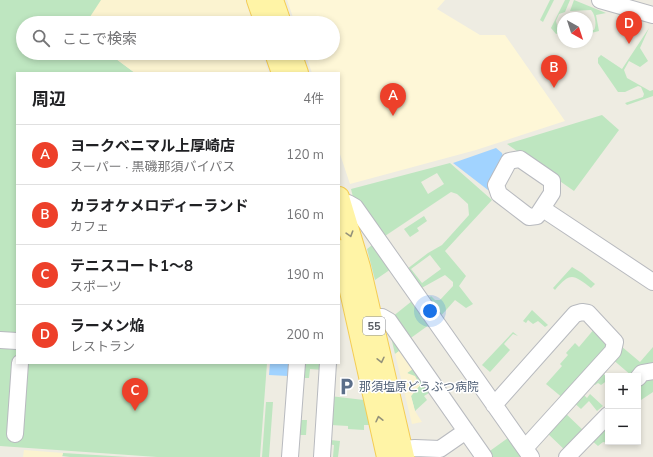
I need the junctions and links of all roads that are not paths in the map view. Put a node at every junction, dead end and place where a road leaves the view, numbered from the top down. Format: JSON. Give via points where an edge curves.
{"nodes":[{"id":1,"x":257,"y":0,"type":"edge"},
{"id":2,"x":273,"y":0,"type":"edge"},
{"id":3,"x":601,"y":0,"type":"edge"},
{"id":4,"x":263,"y":16,"type":"edge"},
{"id":5,"x":279,"y":16,"type":"edge"},
{"id":6,"x":653,"y":16,"type":"edge"},
{"id":7,"x":278,"y":60,"type":"edge"},
{"id":8,"x":293,"y":60,"type":"edge"},
{"id":9,"x":282,"y":72,"type":"edge"},
{"id":10,"x":298,"y":72,"type":"edge"},
{"id":11,"x":340,"y":200,"type":"edge"},
{"id":12,"x":543,"y":209,"type":"dead end"},
{"id":13,"x":340,"y":258,"type":"edge"},
{"id":14,"x":342,"y":275,"type":"edge"},
{"id":15,"x":653,"y":282,"type":"edge"},
{"id":16,"x":372,"y":318,"type":"junction"},
{"id":17,"x":0,"y":340,"type":"edge"},
{"id":18,"x":16,"y":342,"type":"edge"},
{"id":19,"x":20,"y":364,"type":"edge"},
{"id":20,"x":297,"y":364,"type":"edge"},
{"id":21,"x":328,"y":364,"type":"edge"},
{"id":22,"x":653,"y":371,"type":"edge"},
{"id":23,"x":641,"y":374,"type":"edge"},
{"id":24,"x":494,"y":405,"type":"junction"},
{"id":25,"x":605,"y":418,"type":"edge"},
{"id":26,"x":466,"y":431,"type":"junction"},
{"id":27,"x":15,"y":434,"type":"dead end"},
{"id":28,"x":528,"y":453,"type":"edge"},
{"id":29,"x":398,"y":454,"type":"edge"},
{"id":30,"x":290,"y":457,"type":"edge"},
{"id":31,"x":322,"y":457,"type":"edge"},
{"id":32,"x":484,"y":457,"type":"edge"},
{"id":33,"x":566,"y":457,"type":"edge"}],
"edges":[{"from":1,"to":4,"type":"main road"},
{"from":2,"to":5,"type":"main road"},
{"from":3,"to":6,"type":"street"},
{"from":7,"to":9,"type":"main road"},
{"from":8,"to":10,"type":"main road"},
{"from":11,"to":16,"type":"main road","number":"55","one_way":true},
{"from":11,"to":24,"type":"street","via":[[355,207]]},
{"from":12,"to":15,"type":"street"},
{"from":13,"to":14,"type":"main road","number":"55"},
{"from":29,"to":14,"type":"main road","number":"55","one_way":true},
{"from":16,"to":26,"type":"street","via":[[382,317],[389,321]]},
{"from":16,"to":29,"type":"main road","number":"55","one_way":true},
{"from":17,"to":18,"type":"street"},
{"from":19,"to":27,"type":"street"},
{"from":20,"to":30,"type":"street"},
{"from":21,"to":31,"type":"street"},
{"from":22,"to":23,"type":"street"},
{"from":24,"to":28,"type":"street"},
{"from":24,"to":28,"type":"street","via":[[575,314],[588,313],[615,342],[613,351]]},
{"from":25,"to":33,"type":"street"},
{"from":26,"to":29,"type":"street","via":[[440,449],[415,448]]},
{"from":26,"to":32,"type":"street"}]}
